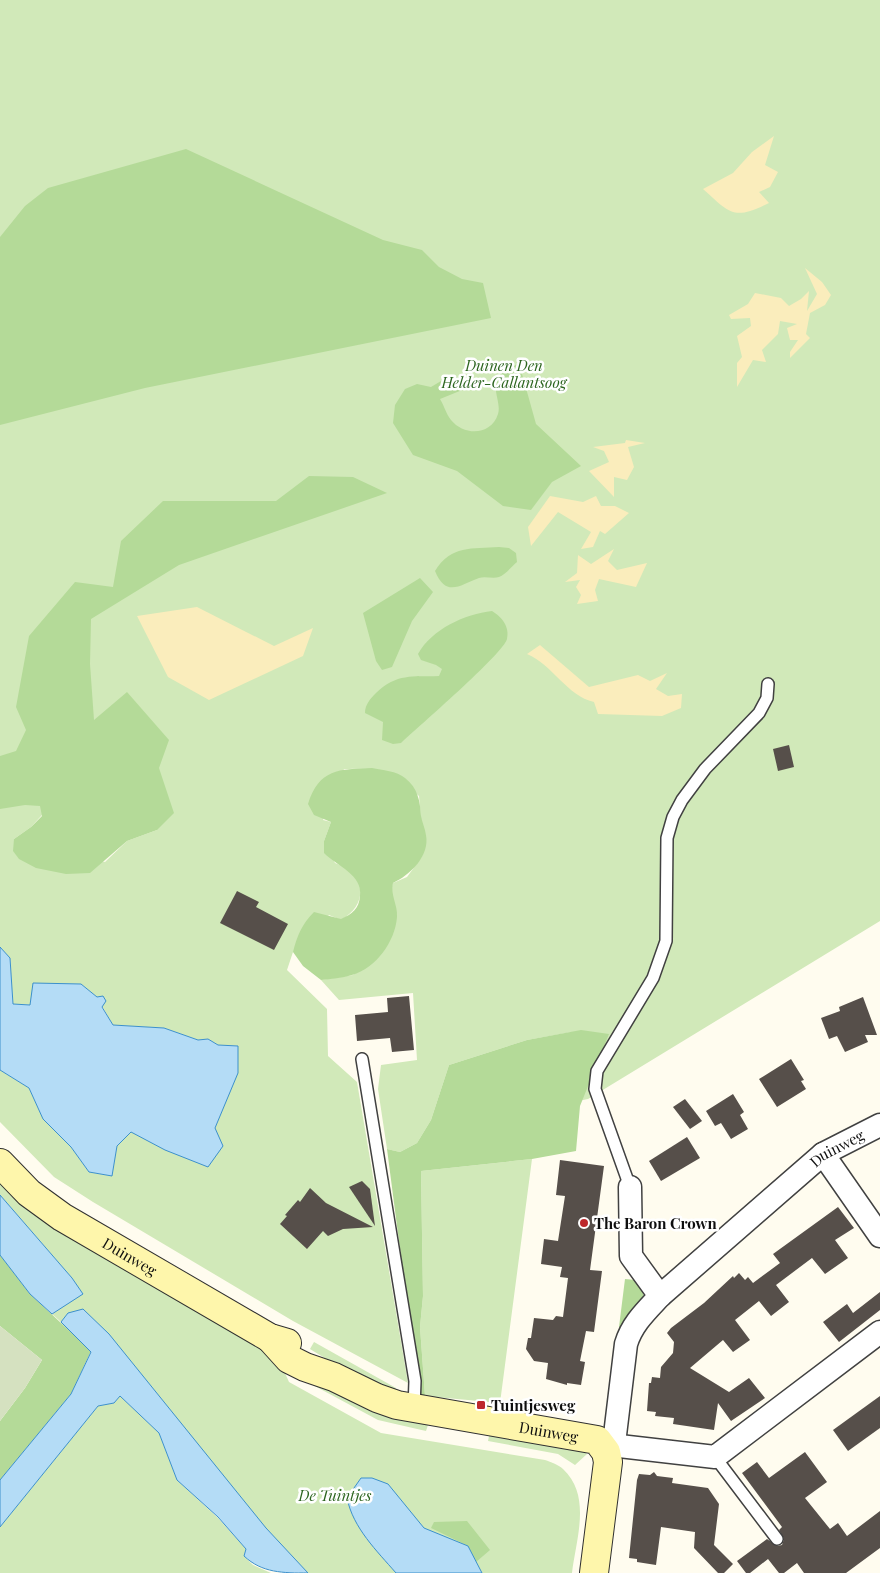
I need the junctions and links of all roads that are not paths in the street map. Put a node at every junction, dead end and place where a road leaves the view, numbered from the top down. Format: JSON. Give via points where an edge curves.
{"nodes":[{"id":1,"x":768,"y":684,"type":"dead end"},
{"id":2,"x":362,"y":1059,"type":"dead end"},
{"id":3,"x":880,"y":1125,"type":"edge"},
{"id":4,"x":823,"y":1154,"type":"junction"},
{"id":5,"x":0,"y":1163,"type":"edge"},
{"id":6,"x":630,"y":1187,"type":"joint"},
{"id":7,"x":880,"y":1236,"type":"edge"},
{"id":8,"x":660,"y":1296,"type":"junction"},
{"id":9,"x":880,"y":1332,"type":"edge"},
{"id":10,"x":414,"y":1409,"type":"junction"},
{"id":11,"x":602,"y":1444,"type":"junction"},
{"id":12,"x":715,"y":1457,"type":"junction"},
{"id":13,"x":777,"y":1539,"type":"dead end"},
{"id":14,"x":594,"y":1573,"type":"edge"}],
"edges":[{"from":1,"to":6,"type":"lane","via":[[767,698],[758,713],[705,769],[673,817],[667,838],[666,941],[653,978],[597,1070],[595,1089]]},
{"from":2,"to":10,"type":"lane","via":[[416,1381]]},
{"from":3,"to":4,"type":"street","name":"Duinweg"},
{"from":4,"to":7,"type":"street"},
{"from":4,"to":8,"type":"street","name":"Duinweg"},
{"from":5,"to":10,"type":"street","name":"Duinweg","via":[[29,1193],[62,1217],[270,1338],[289,1359],[377,1398]]},
{"from":6,"to":8,"type":"street","via":[[632,1256]]},
{"from":8,"to":11,"type":"street","name":"Duinweg","via":[[630,1332],[615,1435]]},
{"from":9,"to":12,"type":"street"},
{"from":10,"to":11,"type":"street","name":"Duinweg","via":[[591,1437]]},
{"from":11,"to":12,"type":"street"},
{"from":11,"to":14,"type":"street","via":[[608,1462]]},
{"from":12,"to":13,"type":"lane"}]}
